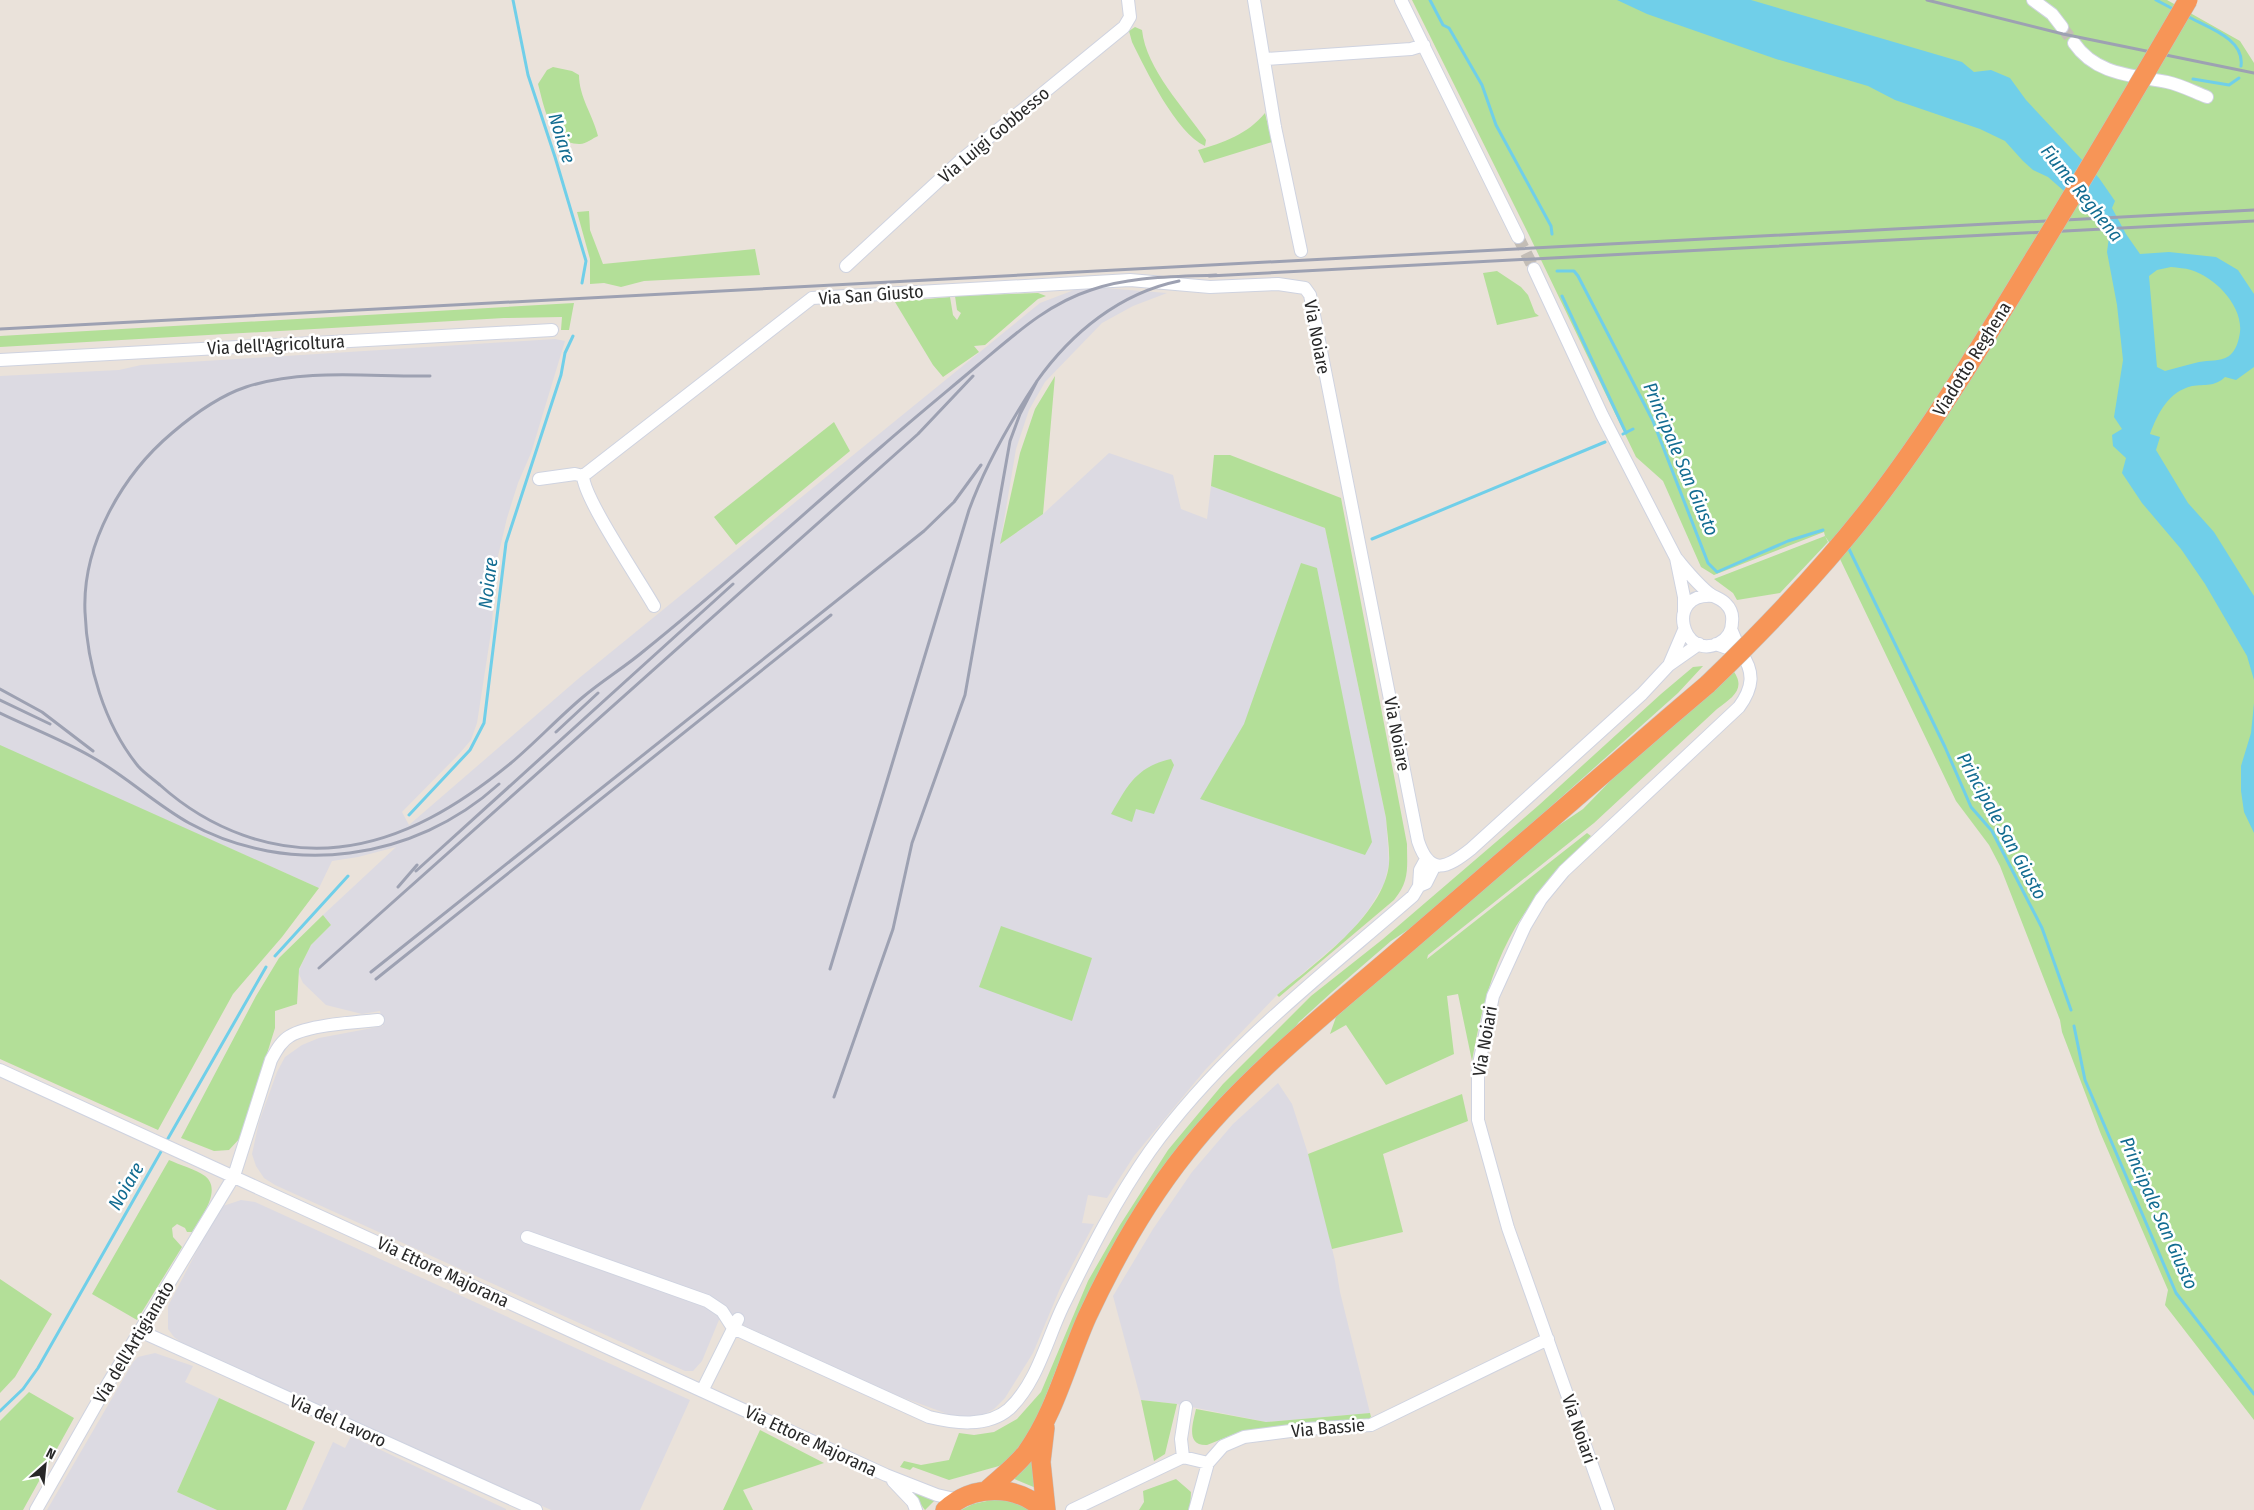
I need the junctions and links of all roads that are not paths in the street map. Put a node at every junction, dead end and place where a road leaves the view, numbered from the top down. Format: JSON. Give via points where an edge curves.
{"nodes":[{"id":1,"x":1128,"y":0,"type":"edge"},
{"id":2,"x":1254,"y":0,"type":"edge"},
{"id":3,"x":1401,"y":0,"type":"edge"},
{"id":4,"x":2033,"y":0,"type":"edge"},
{"id":5,"x":2188,"y":0,"type":"edge"},
{"id":6,"x":2062,"y":27,"type":"tunnel mouth"},
{"id":7,"x":2074,"y":43,"type":"tunnel mouth"},
{"id":8,"x":1424,"y":45,"type":"junction"},
{"id":9,"x":1265,"y":59,"type":"junction"},
{"id":10,"x":2207,"y":97,"type":"dead end"},
{"id":11,"x":1518,"y":237,"type":"tunnel mouth"},
{"id":12,"x":1301,"y":251,"type":"dead end"},
{"id":13,"x":846,"y":266,"type":"dead end"},
{"id":14,"x":1534,"y":269,"type":"tunnel mouth"},
{"id":15,"x":1308,"y":290,"type":"joint"},
{"id":16,"x":552,"y":330,"type":"dead end"},
{"id":17,"x":0,"y":360,"type":"edge"},
{"id":18,"x":582,"y":476,"type":"junction"},
{"id":19,"x":538,"y":479,"type":"dead end"},
{"id":20,"x":1676,"y":558,"type":"junction"},
{"id":21,"x":1712,"y":596,"type":"junction"},
{"id":22,"x":654,"y":606,"type":"dead end"},
{"id":23,"x":1684,"y":611,"type":"junction"},
{"id":24,"x":1684,"y":630,"type":"junction"},
{"id":25,"x":1731,"y":630,"type":"junction"},
{"id":26,"x":1699,"y":644,"type":"junction"},
{"id":27,"x":1716,"y":644,"type":"junction"},
{"id":28,"x":1742,"y":653,"type":"junction"},
{"id":29,"x":1668,"y":665,"type":"junction"},
{"id":30,"x":1431,"y":862,"type":"junction"},
{"id":31,"x":378,"y":1020,"type":"dead end"},
{"id":32,"x":0,"y":1070,"type":"edge"},
{"id":33,"x":234,"y":1176,"type":"junction"},
{"id":34,"x":527,"y":1237,"type":"dead end"},
{"id":35,"x":736,"y":1323,"type":"junction"},
{"id":36,"x":140,"y":1332,"type":"junction"},
{"id":37,"x":1548,"y":1339,"type":"junction"},
{"id":38,"x":702,"y":1391,"type":"junction"},
{"id":39,"x":1186,"y":1407,"type":"dead end"},
{"id":40,"x":1049,"y":1412,"type":"junction"},
{"id":41,"x":1183,"y":1457,"type":"junction"},
{"id":42,"x":1208,"y":1463,"type":"junction"},
{"id":43,"x":886,"y":1475,"type":"junction"},
{"id":44,"x":986,"y":1491,"type":"junction"},
{"id":45,"x":952,"y":1505,"type":"edge"},
{"id":46,"x":36,"y":1510,"type":"edge"},
{"id":47,"x":536,"y":1510,"type":"edge"},
{"id":48,"x":916,"y":1510,"type":"edge"},
{"id":49,"x":1045,"y":1510,"type":"edge"},
{"id":50,"x":1072,"y":1510,"type":"edge"},
{"id":51,"x":1195,"y":1510,"type":"edge"},
{"id":52,"x":1608,"y":1510,"type":"edge"}],
"edges":[{"from":1,"to":13,"type":"street","name":"Via Luigi Gobbesso","via":[[1130,16],[1124,27],[960,162]]},
{"from":2,"to":9,"type":"street"},
{"from":3,"to":8,"type":"street"},
{"from":4,"to":6,"type":"street","via":[[2052,14]]},
{"from":5,"to":40,"type":"highway","name":"Viadotto Reghena","bridge":true,"via":[[2005,307],[1908,457],[1860,520],[1805,586],[1708,684],[1332,1008],[1212,1120],[1173,1169],[1124,1244],[1087,1319]]},
{"from":7,"to":10,"type":"street","via":[[2081,53],[2105,70],[2167,82]]},
{"from":8,"to":9,"type":"street","via":[[1411,49]]},
{"from":8,"to":11,"type":"street"},
{"from":9,"to":12,"type":"street"},
{"from":14,"to":20,"type":"street","via":[[1602,415]]},
{"from":15,"to":18,"type":"street","name":"Via San Giusto","via":[[1278,284],[1210,287],[1130,280],[812,298]]},
{"from":15,"to":30,"type":"street","name":"Via Noiare","via":[[1418,841]]},
{"from":16,"to":17,"type":"street","name":"Via dell'Agricoltura"},
{"from":18,"to":19,"type":"street"},
{"from":18,"to":22,"type":"street","via":[[583,484]]},
{"from":20,"to":21,"type":"street"},
{"from":20,"to":23,"type":"street"},
{"from":21,"to":23,"type":"street","via":[[1699,597]]},
{"from":21,"to":25,"type":"street","via":[[1730,610]]},
{"from":23,"to":24,"type":"street"},
{"from":24,"to":26,"type":"street"},
{"from":24,"to":29,"type":"street"},
{"from":25,"to":27,"type":"street","via":[[1724,640]]},
{"from":25,"to":28,"type":"street","name":"Via Noiari"},
{"from":26,"to":27,"type":"street"},
{"from":26,"to":29,"type":"street"},
{"from":27,"to":28,"type":"street"},
{"from":28,"to":37,"type":"street","name":"Via Noiari","via":[[1752,678],[1747,697],[1564,871],[1525,926],[1494,996],[1478,1069],[1478,1120],[1508,1228]]},
{"from":29,"to":30,"type":"street","via":[[1642,694],[1471,850],[1452,864]]},
{"from":30,"to":35,"type":"street","via":[[1420,870],[1419,886],[1413,896],[1248,1040],[1203,1087],[1150,1151],[1094,1244],[1038,1365],[1008,1410],[986,1420],[957,1423],[929,1417]]},
{"from":31,"to":33,"type":"street","name":"Via dell'Artigianato","via":[[334,1023],[291,1035],[281,1044],[271,1060]]},
{"from":32,"to":33,"type":"street","name":"Via Ettore Majorana"},
{"from":33,"to":36,"type":"street","name":"Via dell'Artigianato"},
{"from":33,"to":38,"type":"street","name":"Via Ettore Majorana"},
{"from":34,"to":35,"type":"street","via":[[707,1301]]},
{"from":35,"to":38,"type":"street"},
{"from":36,"to":46,"type":"street","name":"Via dell'Artigianato"},
{"from":36,"to":47,"type":"street","name":"Via del Lavoro"},
{"from":37,"to":42,"type":"street","name":"Via Bassie","via":[[1371,1425],[1244,1437],[1223,1446]]},
{"from":37,"to":52,"type":"street","name":"Via Noiari"},
{"from":38,"to":43,"type":"street","name":"Via Ettore Majorana"},
{"from":39,"to":41,"type":"street","via":[[1181,1439]]},
{"from":40,"to":44,"type":"highway","via":[[1025,1454]]},
{"from":40,"to":49,"type":"highway","via":[[1041,1462]]},
{"from":41,"to":42,"type":"street"},
{"from":41,"to":50,"type":"street"},
{"from":42,"to":51,"type":"street","name":"Via Bassie"},
{"from":43,"to":45,"type":"street","name":"Via Ettore Majorana","via":[[937,1494]]},
{"from":43,"to":48,"type":"street","name":"Via Ettore Majorana","via":[[913,1502]]},
{"from":44,"to":45,"type":"highway"},
{"from":44,"to":49,"type":"highway","via":[[1018,1494]]}]}
